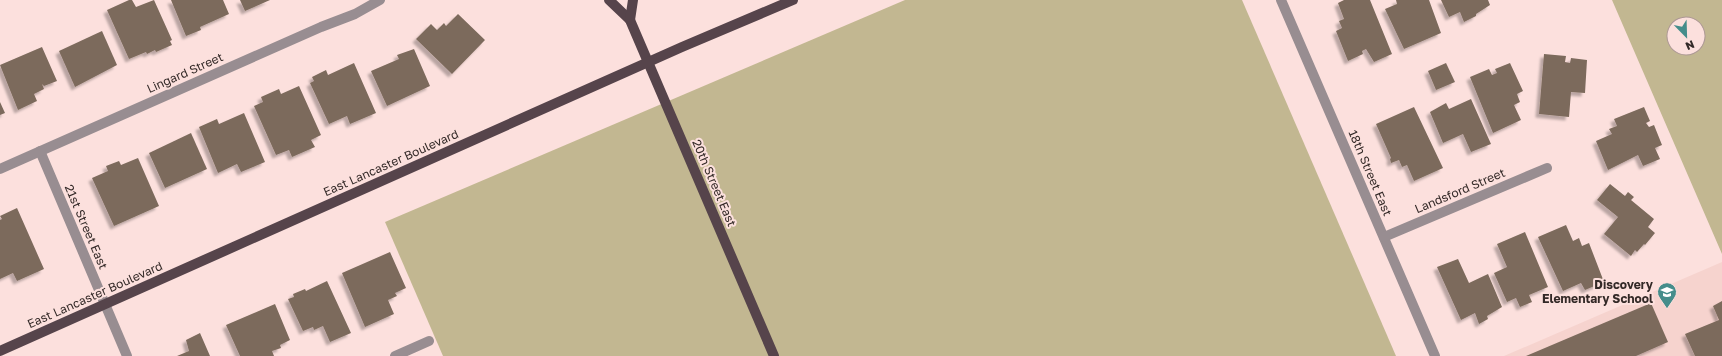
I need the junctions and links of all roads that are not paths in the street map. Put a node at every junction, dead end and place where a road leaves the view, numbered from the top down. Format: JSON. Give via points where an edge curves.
{"nodes":[{"id":1,"x":380,"y":0,"type":"edge"},
{"id":2,"x":609,"y":0,"type":"edge"},
{"id":3,"x":633,"y":0,"type":"edge"},
{"id":4,"x":793,"y":0,"type":"edge"},
{"id":5,"x":1281,"y":0,"type":"edge"},
{"id":6,"x":630,"y":20,"type":"junction"},
{"id":7,"x":649,"y":62,"type":"junction"},
{"id":8,"x":40,"y":151,"type":"junction"},
{"id":9,"x":1547,"y":168,"type":"dead end"},
{"id":10,"x":0,"y":169,"type":"edge"},
{"id":11,"x":1384,"y":238,"type":"junction"},
{"id":12,"x":104,"y":305,"type":"junction"},
{"id":13,"x":429,"y":341,"type":"dead end"},
{"id":14,"x":0,"y":351,"type":"edge"},
{"id":15,"x":127,"y":356,"type":"edge"},
{"id":16,"x":395,"y":356,"type":"edge"},
{"id":17,"x":774,"y":356,"type":"edge"},
{"id":18,"x":1436,"y":356,"type":"edge"}],
"edges":[{"from":1,"to":8,"type":"street","name":"Lingard Street","via":[[355,14]]},
{"from":2,"to":6,"type":"main road","name":"20th Street East"},
{"from":3,"to":6,"type":"main road"},
{"from":4,"to":7,"type":"main road","name":"East Lancaster Boulevard"},
{"from":5,"to":11,"type":"street","name":"18th Street East"},
{"from":6,"to":7,"type":"main road","name":"20th Street East"},
{"from":7,"to":12,"type":"main road","name":"East Lancaster Boulevard"},
{"from":7,"to":17,"type":"main road","name":"20th Street East"},
{"from":8,"to":10,"type":"street","name":"Lingard Street"},
{"from":8,"to":12,"type":"street","name":"21st Street East"},
{"from":9,"to":11,"type":"street","name":"Landsford Street"},
{"from":11,"to":18,"type":"street","name":"18th Street East"},
{"from":12,"to":14,"type":"main road","name":"East Lancaster Boulevard"},
{"from":12,"to":15,"type":"street","name":"21st Street East"},
{"from":13,"to":16,"type":"street"}]}
